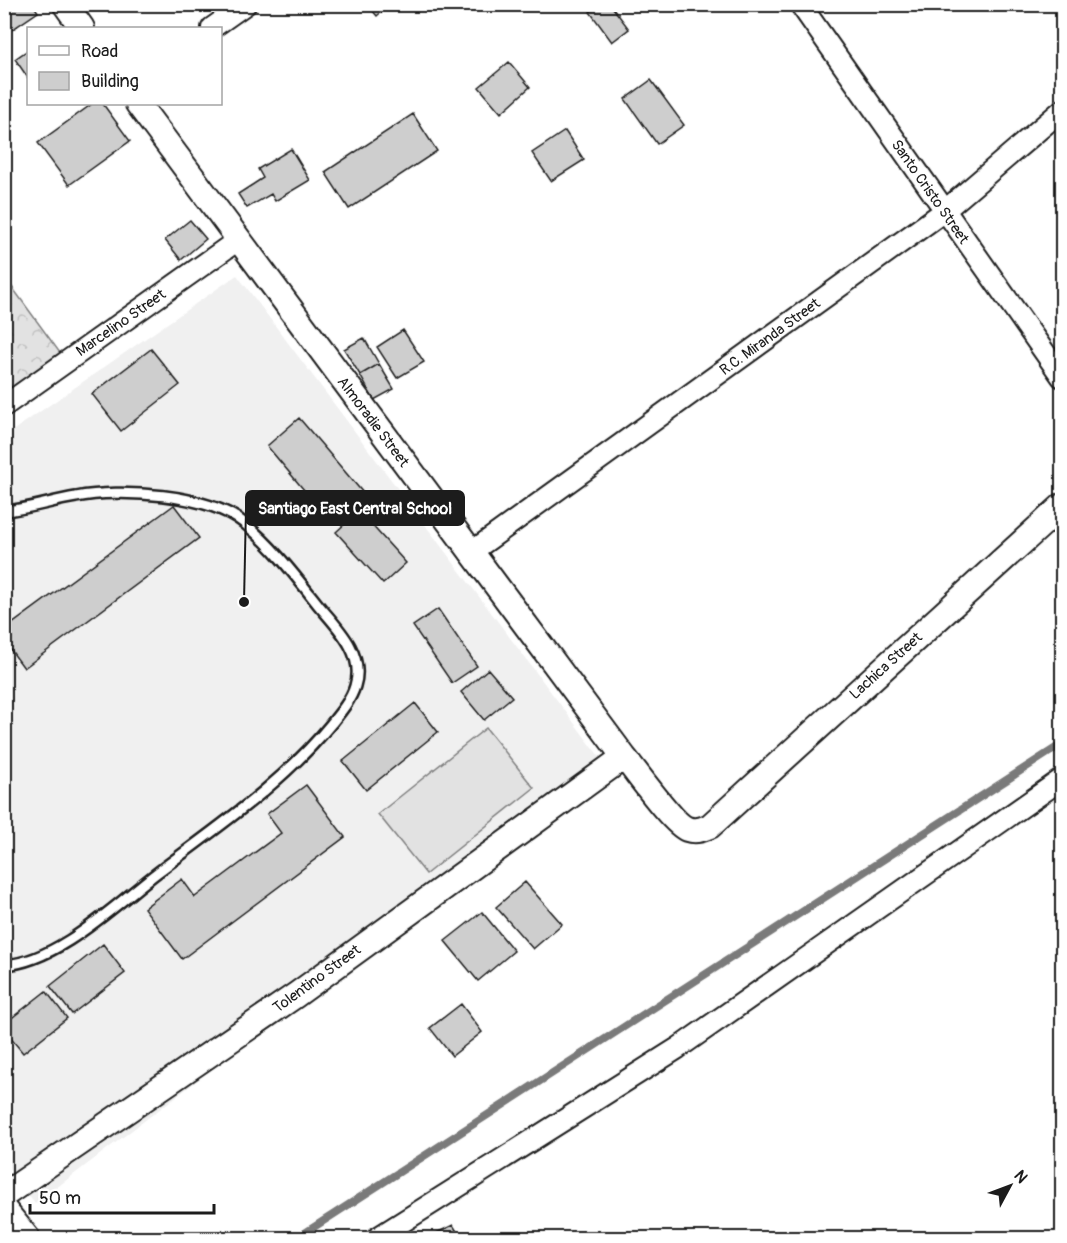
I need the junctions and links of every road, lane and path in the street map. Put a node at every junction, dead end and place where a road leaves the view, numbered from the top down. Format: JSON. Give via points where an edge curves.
{"nodes":[{"id":1,"x":65,"y":4,"type":"edge"},
{"id":2,"x":246,"y":4,"type":"edge"},
{"id":3,"x":800,"y":4,"type":"edge"},
{"id":4,"x":81,"y":27,"type":"edge"},
{"id":5,"x":213,"y":27,"type":"edge"},
{"id":6,"x":139,"y":105,"type":"edge"},
{"id":7,"x":1062,"y":110,"type":"edge"},
{"id":8,"x":944,"y":212,"type":"junction"},
{"id":9,"x":238,"y":240,"type":"junction"},
{"id":10,"x":1062,"y":377,"type":"edge"},
{"id":11,"x":4,"y":406,"type":"edge"},
{"id":12,"x":1062,"y":506,"type":"edge"},
{"id":13,"x":4,"y":511,"type":"edge"},
{"id":14,"x":470,"y":553,"type":"junction"},
{"id":15,"x":624,"y":757,"type":"junction"},
{"id":16,"x":1062,"y":779,"type":"edge"},
{"id":17,"x":710,"y":826,"type":"joint"},
{"id":18,"x":4,"y":965,"type":"edge"},
{"id":19,"x":4,"y":1195,"type":"edge"},
{"id":20,"x":4,"y":1206,"type":"edge"},
{"id":21,"x":30,"y":1239,"type":"edge"},
{"id":22,"x":377,"y":1239,"type":"edge"}],
"edges":[{"from":1,"to":4,"type":"street"},
{"from":2,"to":5,"type":"street"},
{"from":3,"to":8,"type":"street","name":"Santo Cristo Street"},
{"from":6,"to":9,"type":"street","name":"Almoradie Street"},
{"from":7,"to":8,"type":"street","name":"R.C. Miranda Street"},
{"from":8,"to":10,"type":"street","name":"Santo Cristo Street"},
{"from":8,"to":14,"type":"street","name":"R.C. Miranda Street"},
{"from":9,"to":11,"type":"street","name":"Marcelino Street"},
{"from":9,"to":14,"type":"street","name":"Almoradie Street"},
{"from":12,"to":17,"type":"street","name":"Lachica Street"},
{"from":13,"to":18,"type":"lane","via":[[77,496],[124,494],[208,505],[243,522],[291,572],[341,632],[352,650],[358,674],[344,708],[306,755],[253,800],[71,938],[34,959]]},
{"from":14,"to":15,"type":"street","name":"Almoradie Street"},
{"from":15,"to":17,"type":"street","name":"Almoradie Street","via":[[682,826],[694,830]]},
{"from":15,"to":19,"type":"street","name":"Tolentino Street","via":[[296,995]]},
{"from":16,"to":22,"type":"street","via":[[678,1048]]},
{"from":20,"to":21,"type":"street"}]}
